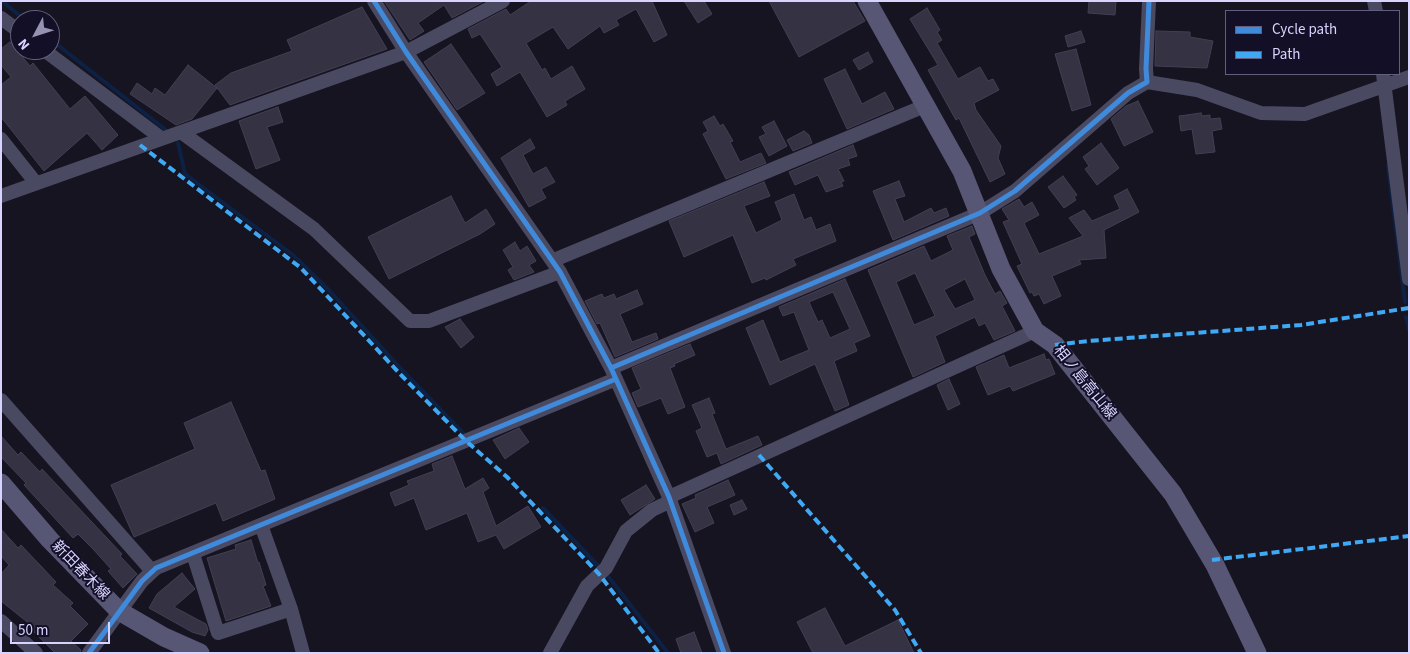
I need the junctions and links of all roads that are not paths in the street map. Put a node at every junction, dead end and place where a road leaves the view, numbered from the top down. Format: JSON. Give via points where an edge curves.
{"nodes":[{"id":1,"x":374,"y":1,"type":"edge"},
{"id":2,"x":503,"y":1,"type":"edge"},
{"id":3,"x":867,"y":1,"type":"edge"},
{"id":4,"x":1149,"y":1,"type":"edge"},
{"id":5,"x":406,"y":52,"type":"junction"},
{"id":6,"x":57,"y":60,"type":"edge"},
{"id":7,"x":1409,"y":77,"type":"edge"},
{"id":8,"x":1384,"y":80,"type":"edge"},
{"id":9,"x":1147,"y":82,"type":"junction"},
{"id":10,"x":927,"y":105,"type":"junction"},
{"id":11,"x":181,"y":132,"type":"junction"},
{"id":12,"x":161,"y":138,"type":"junction"},
{"id":13,"x":1,"y":139,"type":"edge"},
{"id":14,"x":36,"y":183,"type":"junction"},
{"id":15,"x":1,"y":196,"type":"edge"},
{"id":16,"x":980,"y":213,"type":"junction"},
{"id":17,"x":557,"y":266,"type":"junction"},
{"id":18,"x":1409,"y":279,"type":"edge"},
{"id":19,"x":1035,"y":331,"type":"junction"},
{"id":20,"x":614,"y":373,"type":"junction"},
{"id":21,"x":1,"y":400,"type":"edge"},
{"id":22,"x":4,"y":492,"type":"edge"},
{"id":23,"x":670,"y":499,"type":"junction"},
{"id":24,"x":261,"y":525,"type":"junction"},
{"id":25,"x":192,"y":554,"type":"junction"},
{"id":26,"x":152,"y":571,"type":"junction"},
{"id":27,"x":290,"y":609,"type":"junction"},
{"id":28,"x":118,"y":611,"type":"junction"},
{"id":29,"x":1,"y":622,"type":"edge"},
{"id":30,"x":36,"y":653,"type":"edge"},
{"id":31,"x":90,"y":653,"type":"edge"},
{"id":32,"x":200,"y":653,"type":"edge"},
{"id":33,"x":303,"y":653,"type":"edge"},
{"id":34,"x":550,"y":653,"type":"edge"},
{"id":35,"x":724,"y":653,"type":"edge"},
{"id":36,"x":1257,"y":653,"type":"edge"}],
"edges":[{"from":1,"to":5,"type":"street"},
{"from":2,"to":5,"type":"street"},
{"from":3,"to":10,"type":"main road","name":"相ノ島高山線"},
{"from":4,"to":9,"type":"street"},
{"from":5,"to":11,"type":"street"},
{"from":5,"to":17,"type":"street"},
{"from":6,"to":12,"type":"street"},
{"from":7,"to":8,"type":"street"},
{"from":8,"to":9,"type":"street","via":[[1305,114],[1260,113],[1196,90]]},
{"from":8,"to":18,"type":"street"},
{"from":9,"to":16,"type":"street","via":[[1128,93],[1015,191]]},
{"from":10,"to":16,"type":"main road","name":"相ノ島高山線"},
{"from":10,"to":17,"type":"street"},
{"from":11,"to":12,"type":"street"},
{"from":11,"to":17,"type":"street","via":[[314,229],[410,321],[430,321]]},
{"from":12,"to":14,"type":"street"},
{"from":13,"to":14,"type":"street"},
{"from":14,"to":15,"type":"street"},
{"from":16,"to":19,"type":"main road","name":"相ノ島高山線","via":[[1001,269]]},
{"from":16,"to":20,"type":"street"},
{"from":17,"to":20,"type":"street"},
{"from":19,"to":23,"type":"street"},
{"from":19,"to":36,"type":"main road","name":"相ノ島高山線","via":[[1055,346],[1173,494],[1215,565]]},
{"from":20,"to":23,"type":"street"},
{"from":20,"to":24,"type":"street"},
{"from":21,"to":26,"type":"street"},
{"from":22,"to":28,"type":"main road","name":"新田春木線"},
{"from":23,"to":34,"type":"street","via":[[626,531],[604,570],[587,586]]},
{"from":23,"to":35,"type":"street"},
{"from":24,"to":25,"type":"street"},
{"from":24,"to":27,"type":"street"},
{"from":25,"to":26,"type":"street"},
{"from":25,"to":27,"type":"street","via":[[218,633]]},
{"from":26,"to":28,"type":"street"},
{"from":27,"to":33,"type":"street"},
{"from":28,"to":31,"type":"street"},
{"from":28,"to":32,"type":"main road","name":"新田春木線"},
{"from":29,"to":30,"type":"street"}]}
